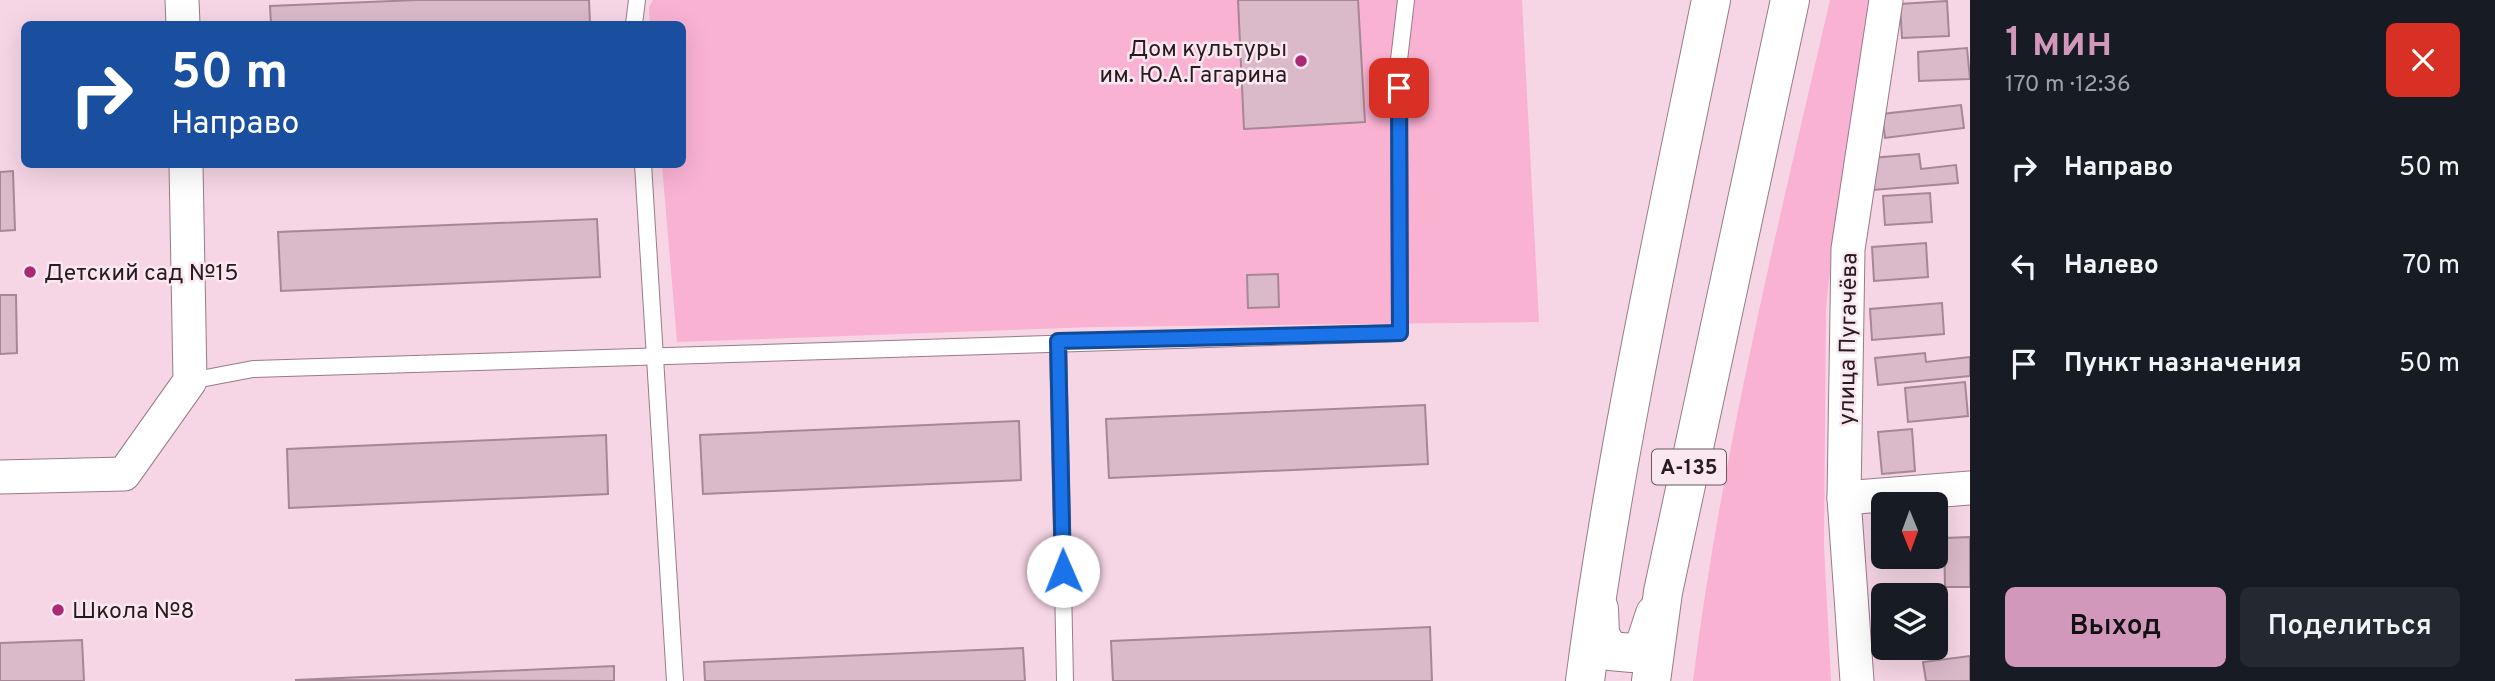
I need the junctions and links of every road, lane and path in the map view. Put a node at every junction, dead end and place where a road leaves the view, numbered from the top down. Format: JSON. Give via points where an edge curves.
{"nodes":[{"id":1,"x":182,"y":0,"type":"edge"},
{"id":2,"x":637,"y":0,"type":"edge"},
{"id":3,"x":1406,"y":0,"type":"edge"},
{"id":4,"x":1711,"y":0,"type":"edge"},
{"id":5,"x":1790,"y":0,"type":"edge"},
{"id":6,"x":1885,"y":0,"type":"edge"},
{"id":7,"x":183,"y":21,"type":"edge"},
{"id":8,"x":634,"y":21,"type":"edge"},
{"id":9,"x":186,"y":168,"type":"edge"},
{"id":10,"x":643,"y":168,"type":"edge"},
{"id":11,"x":1058,"y":341,"type":"junction"},
{"id":12,"x":656,"y":358,"type":"junction"},
{"id":13,"x":190,"y":381,"type":"junction"},
{"id":14,"x":0,"y":477,"type":"edge"},
{"id":15,"x":1970,"y":488,"type":"edge"},
{"id":16,"x":1844,"y":498,"type":"junction"},
{"id":17,"x":1598,"y":582,"type":"junction"},
{"id":18,"x":1663,"y":592,"type":"junction"},
{"id":19,"x":675,"y":681,"type":"edge"},
{"id":20,"x":1065,"y":681,"type":"edge"},
{"id":21,"x":1585,"y":681,"type":"edge"},
{"id":22,"x":1651,"y":681,"type":"edge"},
{"id":23,"x":1857,"y":681,"type":"edge"}],
"edges":[{"from":1,"to":7,"type":"street"},
{"from":2,"to":8,"type":"lane"},
{"from":3,"to":11,"type":"lane","via":[[1399,60],[1400,333]]},
{"from":4,"to":17,"type":"highway","number":"А-135"},
{"from":5,"to":18,"type":"highway","number":"А-135"},
{"from":6,"to":16,"type":"street","name":"улица Пугачёва","via":[[1848,249]]},
{"from":9,"to":13,"type":"street"},
{"from":10,"to":12,"type":"lane"},
{"from":11,"to":12,"type":"lane"},
{"from":11,"to":20,"type":"lane"},
{"from":12,"to":13,"type":"lane","via":[[253,369]]},
{"from":12,"to":19,"type":"lane"},
{"from":13,"to":14,"type":"street","via":[[124,474]]},
{"from":15,"to":16,"type":"street"},
{"from":16,"to":23,"type":"street","name":"улица Пугачёва"},
{"from":17,"to":18,"type":"highway","via":[[1600,635],[1610,650],[1632,653],[1644,647]]},
{"from":17,"to":21,"type":"highway","number":"А-135"},
{"from":18,"to":22,"type":"highway","number":"А-135"}]}
